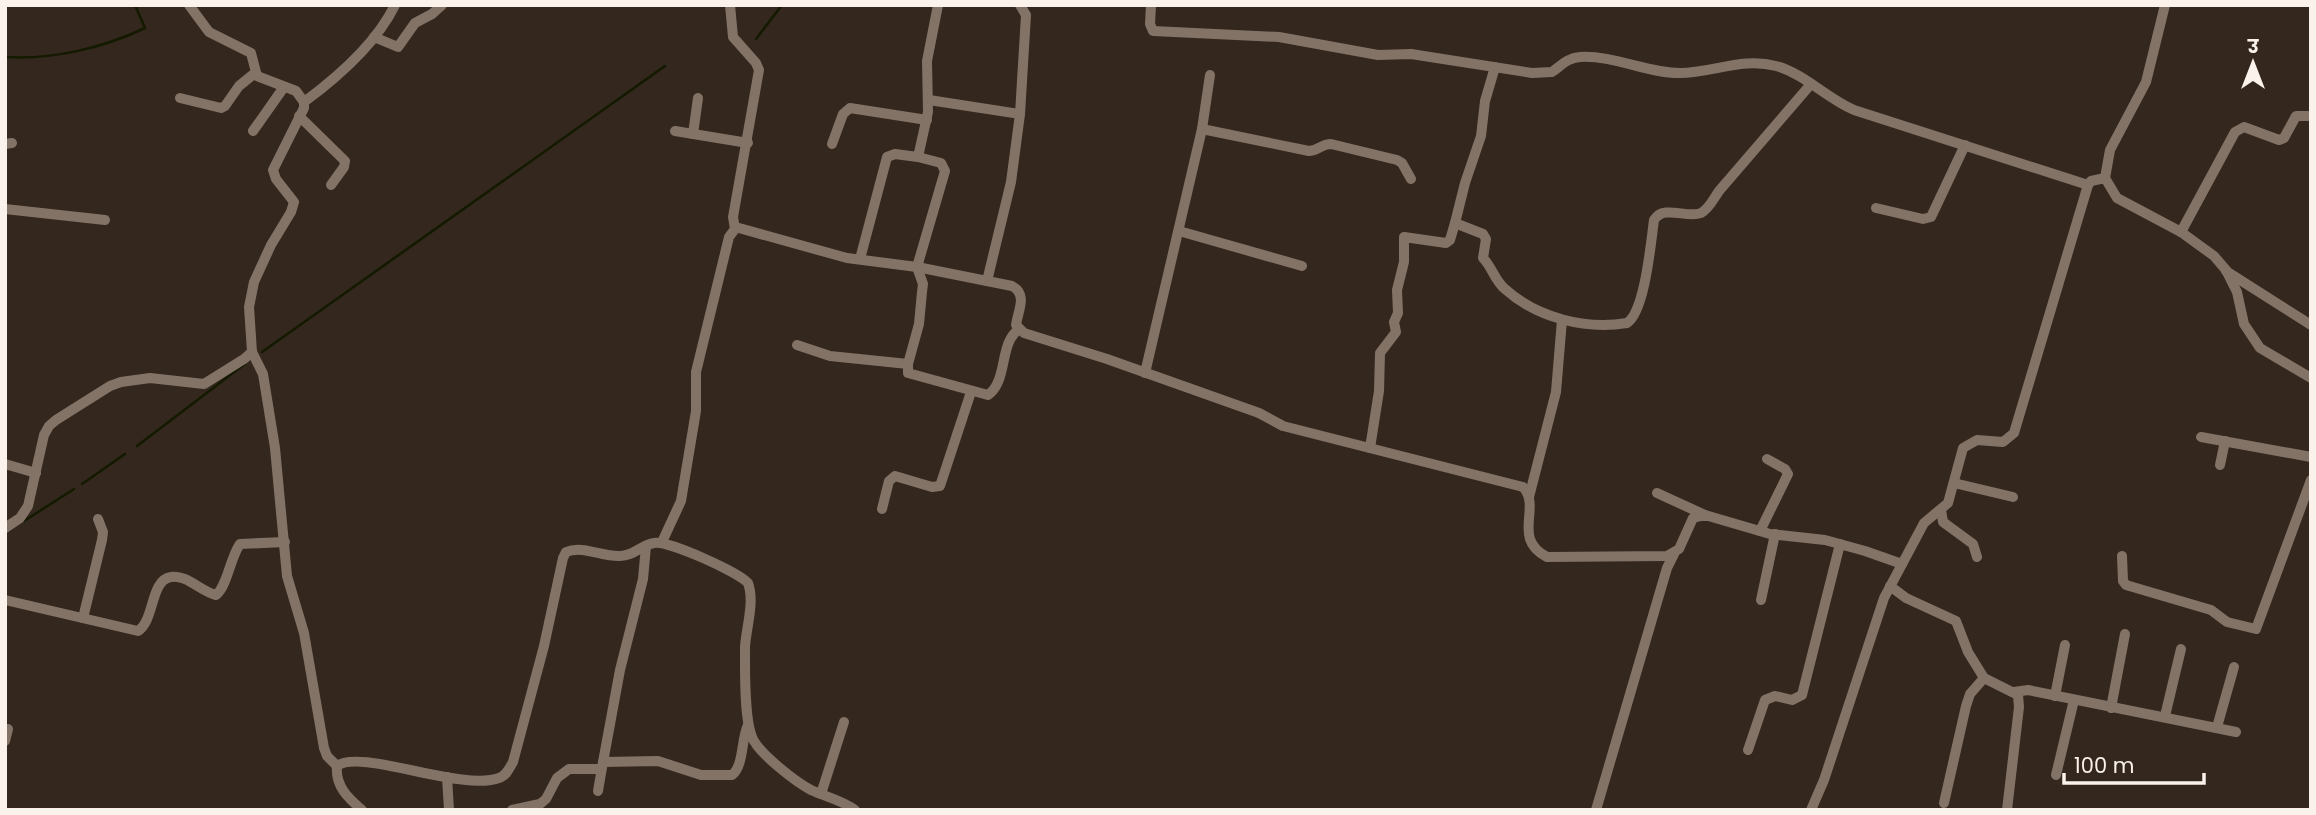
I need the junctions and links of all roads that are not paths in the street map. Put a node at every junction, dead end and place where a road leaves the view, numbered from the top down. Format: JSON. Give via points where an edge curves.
{"nodes":[{"id":1,"x":189,"y":5,"type":"edge"},
{"id":2,"x":395,"y":5,"type":"edge"},
{"id":3,"x":442,"y":5,"type":"edge"},
{"id":4,"x":730,"y":5,"type":"edge"},
{"id":5,"x":938,"y":5,"type":"edge"},
{"id":6,"x":1020,"y":5,"type":"edge"},
{"id":7,"x":1151,"y":5,"type":"edge"},
{"id":8,"x":2165,"y":5,"type":"edge"},
{"id":9,"x":374,"y":37,"type":"junction"},
{"id":10,"x":1495,"y":67,"type":"junction"},
{"id":11,"x":255,"y":73,"type":"junction"},
{"id":12,"x":1210,"y":75,"type":"dead end"},
{"id":13,"x":1811,"y":84,"type":"junction"},
{"id":14,"x":284,"y":87,"type":"junction"},
{"id":15,"x":698,"y":98,"type":"dead end"},
{"id":16,"x":180,"y":99,"type":"dead end"},
{"id":17,"x":929,"y":100,"type":"junction"},
{"id":18,"x":304,"y":102,"type":"junction"},
{"id":19,"x":1020,"y":114,"type":"junction"},
{"id":20,"x":299,"y":116,"type":"junction"},
{"id":21,"x":2311,"y":116,"type":"edge"},
{"id":22,"x":927,"y":120,"type":"junction"},
{"id":23,"x":1202,"y":129,"type":"junction"},
{"id":24,"x":253,"y":131,"type":"dead end"},
{"id":25,"x":675,"y":131,"type":"dead end"},
{"id":26,"x":693,"y":134,"type":"junction"},
{"id":27,"x":748,"y":144,"type":"junction"},
{"id":28,"x":832,"y":144,"type":"dead end"},
{"id":29,"x":1965,"y":145,"type":"junction"},
{"id":30,"x":918,"y":157,"type":"junction"},
{"id":31,"x":2105,"y":178,"type":"junction"},
{"id":32,"x":1411,"y":179,"type":"dead end"},
{"id":33,"x":331,"y":185,"type":"dead end"},
{"id":34,"x":2088,"y":185,"type":"junction"},
{"id":35,"x":1877,"y":208,"type":"dead end"},
{"id":36,"x":5,"y":209,"type":"edge"},
{"id":37,"x":105,"y":220,"type":"dead end"},
{"id":38,"x":1455,"y":223,"type":"junction"},
{"id":39,"x":734,"y":229,"type":"junction"},
{"id":40,"x":1179,"y":231,"type":"junction"},
{"id":41,"x":2181,"y":232,"type":"junction"},
{"id":42,"x":859,"y":259,"type":"junction"},
{"id":43,"x":1302,"y":266,"type":"dead end"},
{"id":44,"x":917,"y":268,"type":"junction"},
{"id":45,"x":2226,"y":270,"type":"junction"},
{"id":46,"x":987,"y":281,"type":"junction"},
{"id":47,"x":1562,"y":320,"type":"junction"},
{"id":48,"x":2311,"y":325,"type":"edge"},
{"id":49,"x":1018,"y":330,"type":"junction"},
{"id":50,"x":797,"y":345,"type":"dead end"},
{"id":51,"x":252,"y":352,"type":"junction"},
{"id":52,"x":908,"y":364,"type":"junction"},
{"id":53,"x":1145,"y":373,"type":"junction"},
{"id":54,"x":2311,"y":378,"type":"edge"},
{"id":55,"x":971,"y":392,"type":"junction"},
{"id":56,"x":2201,"y":437,"type":"dead end"},
{"id":57,"x":2225,"y":441,"type":"junction"},
{"id":58,"x":1370,"y":448,"type":"junction"},
{"id":59,"x":2311,"y":457,"type":"edge"},
{"id":60,"x":1767,"y":459,"type":"dead end"},
{"id":61,"x":5,"y":464,"type":"edge"},
{"id":62,"x":2220,"y":465,"type":"dead end"},
{"id":63,"x":36,"y":473,"type":"junction"},
{"id":64,"x":2311,"y":480,"type":"edge"},
{"id":65,"x":1954,"y":483,"type":"junction"},
{"id":66,"x":1657,"y":493,"type":"dead end"},
{"id":67,"x":1529,"y":497,"type":"junction"},
{"id":68,"x":2013,"y":497,"type":"dead end"},
{"id":69,"x":882,"y":509,"type":"dead end"},
{"id":70,"x":1941,"y":510,"type":"junction"},
{"id":71,"x":1705,"y":515,"type":"junction"},
{"id":72,"x":98,"y":519,"type":"dead end"},
{"id":73,"x":5,"y":528,"type":"edge"},
{"id":74,"x":1760,"y":531,"type":"junction"},
{"id":75,"x":1775,"y":534,"type":"junction"},
{"id":76,"x":285,"y":542,"type":"junction"},
{"id":77,"x":662,"y":542,"type":"junction"},
{"id":78,"x":1840,"y":544,"type":"junction"},
{"id":79,"x":646,"y":546,"type":"junction"},
{"id":80,"x":1674,"y":554,"type":"junction"},
{"id":81,"x":2122,"y":556,"type":"dead end"},
{"id":82,"x":1977,"y":557,"type":"dead end"},
{"id":83,"x":1902,"y":564,"type":"junction"},
{"id":84,"x":1891,"y":586,"type":"junction"},
{"id":85,"x":5,"y":600,"type":"edge"},
{"id":86,"x":1760,"y":600,"type":"dead end"},
{"id":87,"x":83,"y":618,"type":"junction"},
{"id":88,"x":2125,"y":634,"type":"dead end"},
{"id":89,"x":2065,"y":645,"type":"dead end"},
{"id":90,"x":2181,"y":649,"type":"dead end"},
{"id":91,"x":2234,"y":667,"type":"dead end"},
{"id":92,"x":1984,"y":678,"type":"junction"},
{"id":93,"x":2014,"y":692,"type":"junction"},
{"id":94,"x":2055,"y":696,"type":"junction"},
{"id":95,"x":2074,"y":700,"type":"junction"},
{"id":96,"x":2111,"y":708,"type":"junction"},
{"id":97,"x":2165,"y":716,"type":"junction"},
{"id":98,"x":844,"y":722,"type":"dead end"},
{"id":99,"x":749,"y":725,"type":"junction"},
{"id":100,"x":2217,"y":727,"type":"junction"},
{"id":101,"x":8,"y":729,"type":"dead end"},
{"id":102,"x":2236,"y":732,"type":"dead end"},
{"id":103,"x":5,"y":741,"type":"edge"},
{"id":104,"x":1748,"y":750,"type":"dead end"},
{"id":105,"x":337,"y":766,"type":"junction"},
{"id":106,"x":602,"y":766,"type":"junction"},
{"id":107,"x":2056,"y":775,"type":"dead end"},
{"id":108,"x":447,"y":777,"type":"junction"},
{"id":109,"x":598,"y":791,"type":"dead end"},
{"id":110,"x":821,"y":794,"type":"junction"},
{"id":111,"x":1944,"y":803,"type":"dead end"},
{"id":112,"x":362,"y":810,"type":"edge"},
{"id":113,"x":449,"y":810,"type":"edge"},
{"id":114,"x":512,"y":810,"type":"edge"},
{"id":115,"x":855,"y":810,"type":"edge"},
{"id":116,"x":1596,"y":810,"type":"edge"},
{"id":117,"x":1811,"y":810,"type":"edge"},
{"id":118,"x":2007,"y":810,"type":"edge"}],
"edges":[{"from":1,"to":11,"type":"street","via":[[209,32],[251,53]]},
{"from":2,"to":9,"type":"street"},
{"from":3,"to":9,"type":"street","via":[[415,23],[398,47]]},
{"from":4,"to":27,"type":"street","via":[[733,37],[759,70]]},
{"from":5,"to":17,"type":"street","via":[[926,73]]},
{"from":6,"to":19,"type":"street","via":[[1026,15]]},
{"from":7,"to":10,"type":"street","via":[[1153,31],[1293,38],[1378,55],[1411,54]]},
{"from":8,"to":31,"type":"street","via":[[2146,82],[2110,150]]},
{"from":9,"to":18,"type":"street"},
{"from":10,"to":13,"type":"street","via":[[1546,73],[1568,59],[1596,57],[1677,73],[1754,62],[1779,66]]},
{"from":10,"to":38,"type":"street"},
{"from":11,"to":14,"type":"street"},
{"from":11,"to":16,"type":"street","via":[[221,108]]},
{"from":12,"to":23,"type":"street"},
{"from":13,"to":29,"type":"street","via":[[1854,110]]},
{"from":13,"to":47,"type":"street","via":[[1706,209],[1697,214],[1657,215],[1632,320],[1620,324]]},
{"from":14,"to":18,"type":"street","via":[[296,91]]},
{"from":14,"to":24,"type":"street"},
{"from":15,"to":26,"type":"street"},
{"from":17,"to":19,"type":"street"},
{"from":17,"to":22,"type":"street"},
{"from":18,"to":20,"type":"street"},
{"from":19,"to":46,"type":"street","via":[[1011,182]]},
{"from":20,"to":33,"type":"street","via":[[345,161]]},
{"from":20,"to":51,"type":"street","via":[[274,164],[276,179],[294,202],[254,282],[249,307]]},
{"from":21,"to":41,"type":"street","via":[[2296,116],[2279,140],[2244,127],[2235,132]]},
{"from":22,"to":28,"type":"street","via":[[850,108],[843,114]]},
{"from":22,"to":30,"type":"street"},
{"from":23,"to":32,"type":"street","via":[[1309,151],[1331,144],[1397,160]]},
{"from":23,"to":40,"type":"street"},
{"from":25,"to":26,"type":"street"},
{"from":26,"to":27,"type":"street"},
{"from":27,"to":39,"type":"street"},
{"from":29,"to":34,"type":"street"},
{"from":29,"to":35,"type":"street","via":[[1931,218]]},
{"from":30,"to":42,"type":"street","via":[[895,154],[887,158]]},
{"from":30,"to":44,"type":"street","via":[[942,163],[945,171]]},
{"from":31,"to":34,"type":"street"},
{"from":31,"to":41,"type":"street","via":[[2116,198]]},
{"from":34,"to":65,"type":"street","via":[[2014,433],[2003,442],[1976,440],[1966,445]]},
{"from":36,"to":37,"type":"street"},
{"from":38,"to":47,"type":"street","via":[[1483,234],[1483,258],[1507,291]]},
{"from":38,"to":58,"type":"street","via":[[1448,242],[1404,237],[1396,331],[1380,353]]},
{"from":39,"to":42,"type":"street"},
{"from":39,"to":77,"type":"street","via":[[698,365],[696,411],[681,501]]},
{"from":40,"to":43,"type":"street"},
{"from":40,"to":53,"type":"street"},
{"from":41,"to":45,"type":"street"},
{"from":42,"to":44,"type":"street"},
{"from":44,"to":46,"type":"street"},
{"from":44,"to":52,"type":"street","via":[[922,292]]},
{"from":45,"to":48,"type":"street"},
{"from":45,"to":54,"type":"street","via":[[2244,324],[2260,348]]},
{"from":46,"to":49,"type":"street","via":[[1019,290]]},
{"from":47,"to":67,"type":"street","via":[[1556,392]]},
{"from":49,"to":53,"type":"street"},
{"from":49,"to":55,"type":"street","via":[[1011,337],[995,388],[988,395]]},
{"from":50,"to":52,"type":"street","via":[[830,356]]},
{"from":51,"to":63,"type":"street","via":[[204,384],[150,378],[110,386],[49,426]]},
{"from":51,"to":76,"type":"street","via":[[263,374]]},
{"from":52,"to":55,"type":"street","via":[[912,376]]},
{"from":53,"to":58,"type":"street","via":[[1259,413],[1283,426]]},
{"from":55,"to":69,"type":"street","via":[[940,486],[932,488],[894,476],[888,481]]},
{"from":56,"to":57,"type":"street"},
{"from":57,"to":59,"type":"street"},
{"from":57,"to":62,"type":"street"},
{"from":58,"to":67,"type":"street","via":[[1517,485]]},
{"from":60,"to":74,"type":"street","via":[[1788,474]]},
{"from":61,"to":63,"type":"street"},
{"from":63,"to":73,"type":"street","via":[[24,513]]},
{"from":64,"to":81,"type":"street","via":[[2256,629],[2227,622],[2211,610],[2126,585]]},
{"from":65,"to":68,"type":"street"},
{"from":65,"to":70,"type":"street"},
{"from":66,"to":71,"type":"street"},
{"from":67,"to":80,"type":"street","via":[[1529,539],[1547,557]]},
{"from":70,"to":82,"type":"street","via":[[1943,522],[1973,544]]},
{"from":70,"to":83,"type":"street","via":[[1924,523]]},
{"from":71,"to":74,"type":"street"},
{"from":71,"to":80,"type":"street","via":[[1693,518]]},
{"from":72,"to":87,"type":"street","via":[[102,540]]},
{"from":74,"to":75,"type":"street"},
{"from":75,"to":78,"type":"street"},
{"from":75,"to":86,"type":"street"},
{"from":76,"to":87,"type":"street","via":[[240,544],[216,595],[177,577],[163,579],[138,631]]},
{"from":76,"to":105,"type":"street","via":[[289,584],[304,633],[324,748]]},
{"from":77,"to":79,"type":"street"},
{"from":77,"to":99,"type":"street","via":[[748,583]]},
{"from":78,"to":83,"type":"street"},
{"from":78,"to":104,"type":"street","via":[[1802,695],[1792,701],[1775,696],[1765,700]]},
{"from":79,"to":106,"type":"street","via":[[643,579]]},
{"from":79,"to":108,"type":"street","via":[[629,556],[579,549],[566,552],[509,771],[489,780]]},
{"from":80,"to":116,"type":"street"},
{"from":83,"to":84,"type":"street"},
{"from":84,"to":92,"type":"street","via":[[1956,621]]},
{"from":84,"to":117,"type":"street"},
{"from":85,"to":87,"type":"street"},
{"from":88,"to":96,"type":"street"},
{"from":89,"to":94,"type":"street"},
{"from":90,"to":97,"type":"street"},
{"from":91,"to":100,"type":"street"},
{"from":92,"to":93,"type":"street"},
{"from":92,"to":111,"type":"street","via":[[1966,706]]},
{"from":93,"to":94,"type":"street"},
{"from":93,"to":118,"type":"street","via":[[2019,707]]},
{"from":94,"to":95,"type":"street"},
{"from":95,"to":96,"type":"street"},
{"from":95,"to":107,"type":"street"},
{"from":96,"to":97,"type":"street"},
{"from":97,"to":100,"type":"street"},
{"from":98,"to":110,"type":"street"},
{"from":99,"to":106,"type":"street","via":[[732,775],[701,775],[658,761]]},
{"from":99,"to":110,"type":"street","via":[[758,749]]},
{"from":100,"to":102,"type":"street"},
{"from":101,"to":103,"type":"street"},
{"from":105,"to":108,"type":"street","via":[[348,761]]},
{"from":105,"to":112,"type":"street","via":[[340,787]]},
{"from":106,"to":109,"type":"street"},
{"from":106,"to":114,"type":"street","via":[[569,769],[557,778],[541,804]]},
{"from":108,"to":113,"type":"street"},
{"from":110,"to":115,"type":"street"}]}
